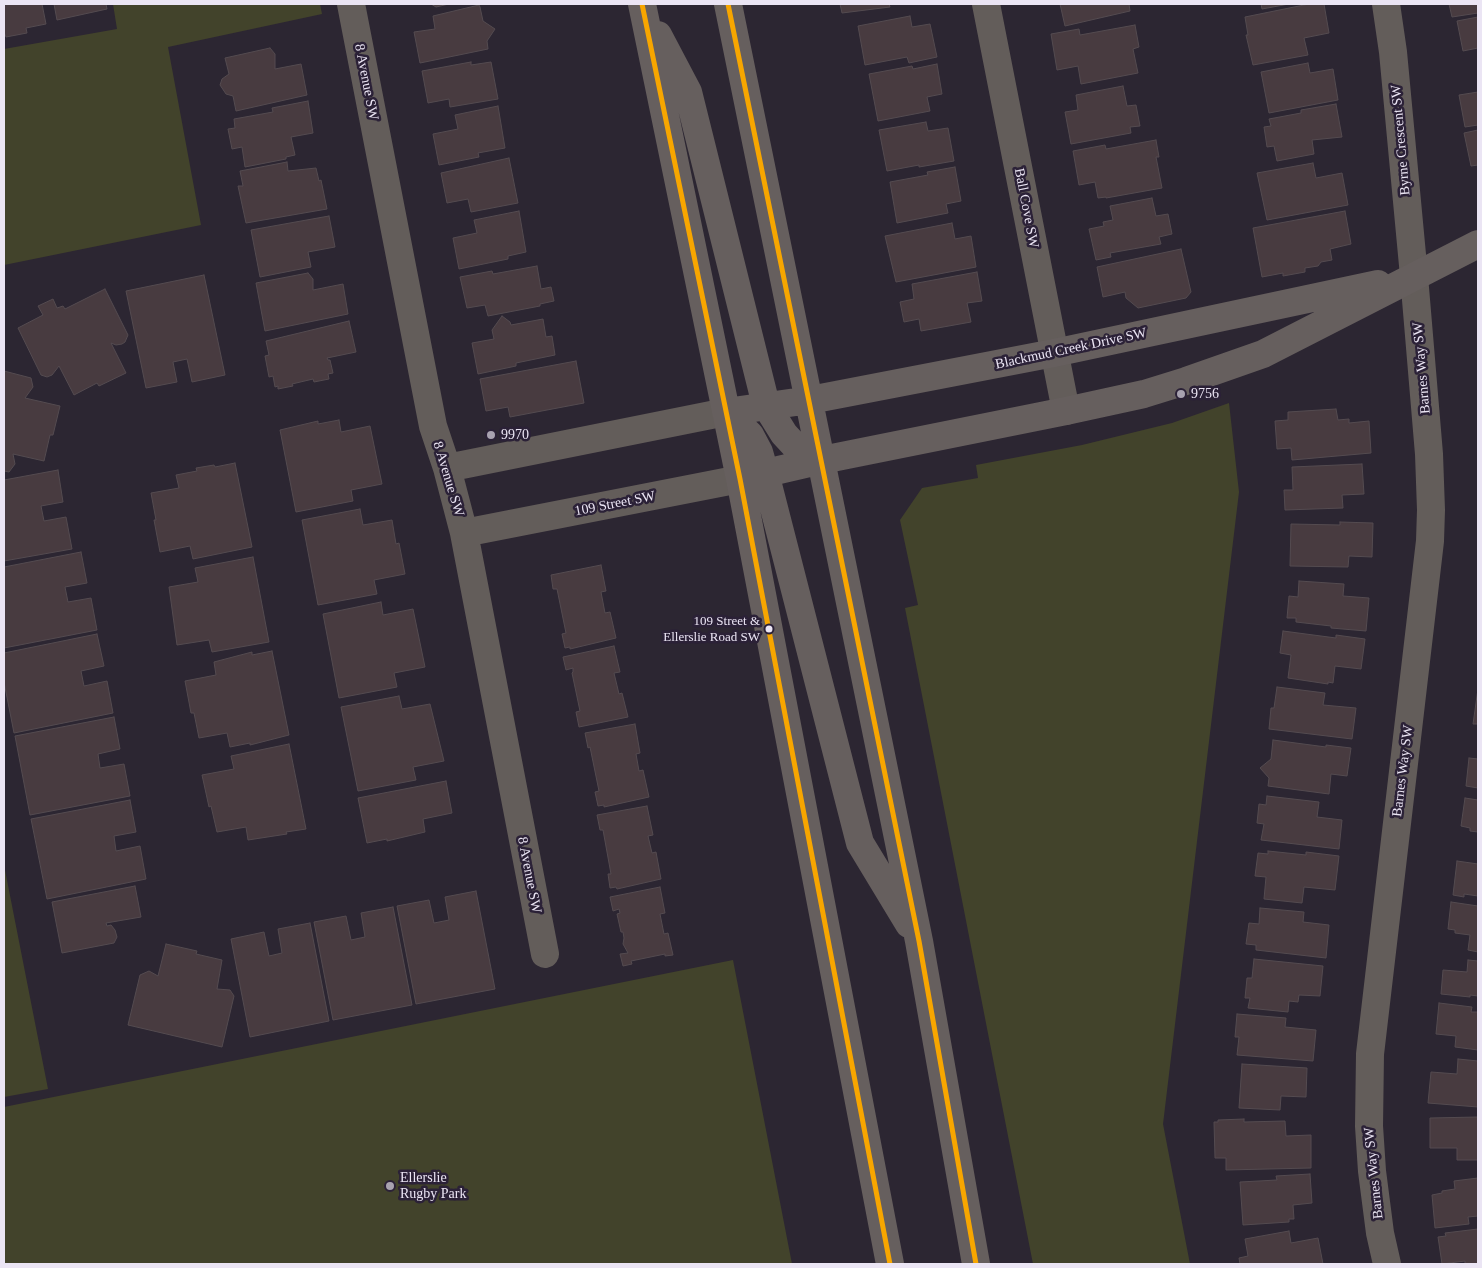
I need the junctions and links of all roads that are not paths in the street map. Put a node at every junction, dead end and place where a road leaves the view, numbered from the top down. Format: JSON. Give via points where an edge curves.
{"nodes":[{"id":1,"x":351,"y":4,"type":"edge"},
{"id":2,"x":728,"y":4,"type":"edge"},
{"id":3,"x":986,"y":4,"type":"edge"},
{"id":4,"x":1386,"y":4,"type":"edge"},
{"id":5,"x":643,"y":6,"type":"edge"},
{"id":6,"x":1478,"y":244,"type":"edge"},
{"id":7,"x":1414,"y":276,"type":"junction"},
{"id":8,"x":1054,"y":353,"type":"junction"},
{"id":9,"x":810,"y":400,"type":"junction"},
{"id":10,"x":766,"y":405,"type":"junction"},
{"id":11,"x":726,"y":412,"type":"junction"},
{"id":12,"x":1066,"y":412,"type":"junction"},
{"id":13,"x":822,"y":460,"type":"junction"},
{"id":14,"x":447,"y":468,"type":"junction"},
{"id":15,"x":753,"y":476,"type":"junction"},
{"id":16,"x":464,"y":533,"type":"junction"},
{"id":17,"x":919,"y":941,"type":"junction"},
{"id":18,"x":545,"y":954,"type":"dead end"},
{"id":19,"x":890,"y":1264,"type":"edge"},
{"id":20,"x":976,"y":1264,"type":"edge"},
{"id":21,"x":1387,"y":1264,"type":"edge"}],
"edges":[{"from":1,"to":14,"type":"street","name":"8 Avenue SW","via":[[420,367],[434,433]]},
{"from":2,"to":9,"type":"main road"},
{"from":3,"to":8,"type":"street","name":"Ball Cove SW"},
{"from":4,"to":7,"type":"street","name":"Byrne Crescent SW"},
{"from":5,"to":10,"type":"main road","via":[[688,92]]},
{"from":5,"to":11,"type":"main road"},
{"from":6,"to":7,"type":"main road","name":"Blackmud Creek Drive SW"},
{"from":7,"to":8,"type":"main road","name":"Blackmud Creek Drive SW"},
{"from":7,"to":12,"type":"main road","name":"Blackmud Creek Drive SW","via":[[1263,354],[1144,394]]},
{"from":7,"to":21,"type":"street","name":"Barnes Way SW","via":[[1431,510],[1370,1054],[1372,1171]]},
{"from":8,"to":9,"type":"main road","name":"Blackmud Creek Drive SW"},
{"from":8,"to":12,"type":"street","name":"Ball Cove SW"},
{"from":9,"to":10,"type":"main road","name":"Blackmud Creek Drive SW"},
{"from":9,"to":13,"type":"main road"},
{"from":10,"to":11,"type":"main road","name":"Blackmud Creek Drive SW"},
{"from":10,"to":13,"type":"main road","via":[[796,447]]},
{"from":11,"to":14,"type":"street"},
{"from":11,"to":15,"type":"main road","via":[[750,435],[759,452]]},
{"from":12,"to":13,"type":"main road","name":"Blackmud Creek Drive SW"},
{"from":13,"to":15,"type":"main road","name":"Blackmud Creek Drive SW"},
{"from":13,"to":17,"type":"main road"},
{"from":14,"to":16,"type":"street","name":"8 Avenue SW"},
{"from":15,"to":16,"type":"street","name":"109 Street SW"},
{"from":15,"to":17,"type":"main road","via":[[860,843]]},
{"from":15,"to":19,"type":"main road"},
{"from":16,"to":18,"type":"street","name":"8 Avenue SW"},
{"from":17,"to":20,"type":"main road"}]}
